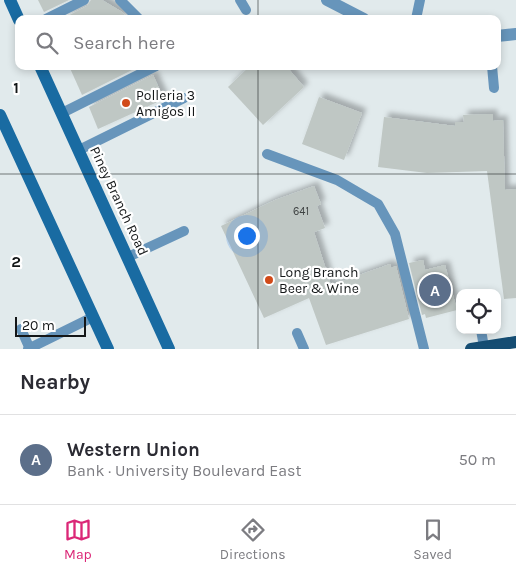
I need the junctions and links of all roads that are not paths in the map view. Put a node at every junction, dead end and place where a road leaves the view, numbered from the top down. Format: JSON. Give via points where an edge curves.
{"nodes":[{"id":1,"x":10,"y":0,"type":"edge"},
{"id":2,"x":84,"y":0,"type":"edge"},
{"id":3,"x":120,"y":0,"type":"edge"},
{"id":4,"x":240,"y":0,"type":"edge"},
{"id":5,"x":327,"y":0,"type":"edge"},
{"id":6,"x":420,"y":0,"type":"edge"},
{"id":7,"x":246,"y":10,"type":"dead end"},
{"id":8,"x":17,"y":15,"type":"edge"},
{"id":9,"x":54,"y":15,"type":"edge"},
{"id":10,"x":135,"y":15,"type":"edge"},
{"id":11,"x":356,"y":15,"type":"edge"},
{"id":12,"x":417,"y":15,"type":"edge"},
{"id":13,"x":516,"y":34,"type":"edge"},
{"id":14,"x":501,"y":36,"type":"edge"},
{"id":15,"x":42,"y":70,"type":"edge"},
{"id":16,"x":148,"y":70,"type":"edge"},
{"id":17,"x":492,"y":70,"type":"edge"},
{"id":18,"x":494,"y":88,"type":"dead end"},
{"id":19,"x":184,"y":98,"type":"dead end"},
{"id":20,"x":62,"y":113,"type":"junction"},
{"id":21,"x":0,"y":114,"type":"edge"},
{"id":22,"x":79,"y":150,"type":"junction"},
{"id":23,"x":267,"y":154,"type":"dead end"},
{"id":24,"x":184,"y":231,"type":"dead end"},
{"id":25,"x":128,"y":257,"type":"junction"},
{"id":26,"x":93,"y":317,"type":"junction"},
{"id":27,"x":21,"y":329,"type":"dead end"},
{"id":28,"x":297,"y":333,"type":"dead end"},
{"id":29,"x":480,"y":334,"type":"edge"},
{"id":30,"x":516,"y":342,"type":"edge"},
{"id":31,"x":477,"y":348,"type":"edge"},
{"id":32,"x":29,"y":349,"type":"edge"},
{"id":33,"x":108,"y":349,"type":"edge"},
{"id":34,"x":168,"y":349,"type":"edge"},
{"id":35,"x":304,"y":349,"type":"edge"},
{"id":36,"x":424,"y":349,"type":"edge"}],
"edges":[{"from":1,"to":8,"type":"main road"},
{"from":2,"to":9,"type":"lane"},
{"from":3,"to":10,"type":"lane"},
{"from":4,"to":7,"type":"lane"},
{"from":5,"to":11,"type":"street"},
{"from":6,"to":12,"type":"lane"},
{"from":13,"to":14,"type":"street"},
{"from":15,"to":20,"type":"main road","name":"Piney Branch Road"},
{"from":16,"to":20,"type":"lane"},
{"from":17,"to":18,"type":"lane"},
{"from":19,"to":22,"type":"lane"},
{"from":20,"to":22,"type":"main road","name":"Piney Branch Road"},
{"from":21,"to":26,"type":"main road"},
{"from":22,"to":25,"type":"main road","name":"Piney Branch Road"},
{"from":23,"to":36,"type":"lane","via":[[337,180],[378,204],[394,234]]},
{"from":24,"to":25,"type":"lane"},
{"from":25,"to":34,"type":"main road","name":"Piney Branch Road"},
{"from":26,"to":32,"type":"lane"},
{"from":26,"to":33,"type":"main road"},
{"from":27,"to":32,"type":"lane"},
{"from":28,"to":35,"type":"lane"},
{"from":29,"to":31,"type":"lane"},
{"from":30,"to":31,"type":"main road"}]}
